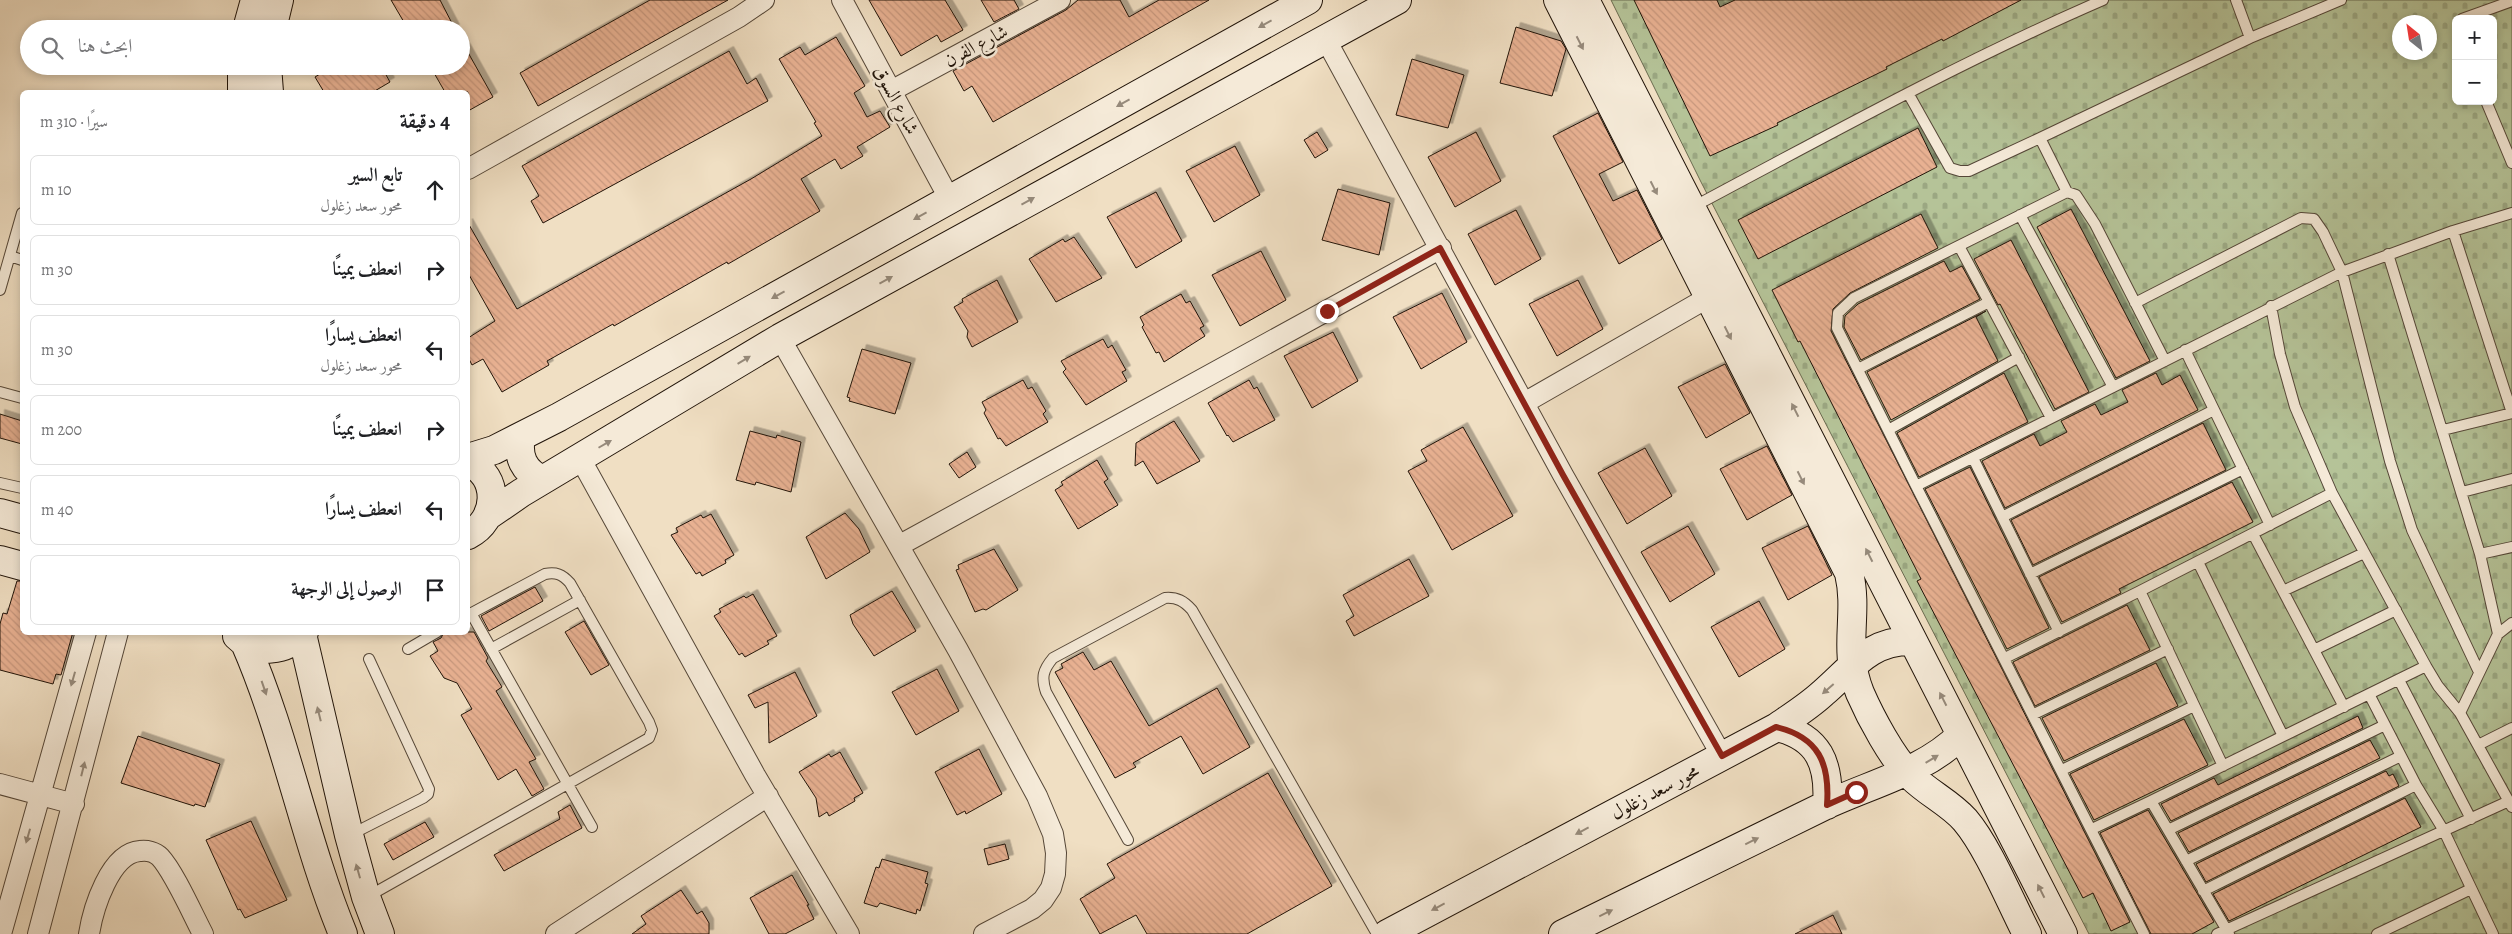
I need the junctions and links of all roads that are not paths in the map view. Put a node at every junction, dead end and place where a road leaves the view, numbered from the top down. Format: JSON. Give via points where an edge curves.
{"nodes":[{"id":1,"x":255,"y":0,"type":"edge"},
{"id":2,"x":279,"y":0,"type":"edge"},
{"id":3,"x":764,"y":0,"type":"edge"},
{"id":4,"x":842,"y":0,"type":"edge"},
{"id":5,"x":1060,"y":0,"type":"edge"},
{"id":6,"x":1308,"y":0,"type":"edge"},
{"id":7,"x":1397,"y":0,"type":"edge"},
{"id":8,"x":1558,"y":0,"type":"edge"},
{"id":9,"x":1585,"y":0,"type":"edge"},
{"id":10,"x":2103,"y":0,"type":"edge"},
{"id":11,"x":2236,"y":0,"type":"edge"},
{"id":12,"x":2341,"y":0,"type":"edge"},
{"id":13,"x":2512,"y":0,"type":"edge"},
{"id":14,"x":2473,"y":15,"type":"edge"},
{"id":15,"x":249,"y":20,"type":"edge"},
{"id":16,"x":274,"y":20,"type":"edge"},
{"id":17,"x":1325,"y":38,"type":"junction"},
{"id":18,"x":2250,"y":38,"type":"junction"},
{"id":19,"x":242,"y":75,"type":"edge"},
{"id":20,"x":268,"y":75,"type":"edge"},
{"id":21,"x":242,"y":90,"type":"edge"},
{"id":22,"x":269,"y":90,"type":"edge"},
{"id":23,"x":891,"y":91,"type":"junction"},
{"id":24,"x":1908,"y":93,"type":"junction"},
{"id":25,"x":2488,"y":105,"type":"edge"},
{"id":26,"x":2040,"y":138,"type":"junction"},
{"id":27,"x":2512,"y":163,"type":"edge"},
{"id":28,"x":470,"y":168,"type":"edge"},
{"id":29,"x":2067,"y":192,"type":"junction"},
{"id":30,"x":950,"y":200,"type":"junction"},
{"id":31,"x":1692,"y":208,"type":"junction"},
{"id":32,"x":2512,"y":213,"type":"edge"},
{"id":33,"x":2020,"y":215,"type":"junction"},
{"id":34,"x":20,"y":220,"type":"edge"},
{"id":35,"x":2453,"y":231,"type":"junction"},
{"id":36,"x":1959,"y":246,"type":"junction"},
{"id":37,"x":1440,"y":248,"type":"junction"},
{"id":38,"x":2388,"y":254,"type":"junction"},
{"id":39,"x":10,"y":256,"type":"junction"},
{"id":40,"x":20,"y":259,"type":"edge"},
{"id":41,"x":2342,"y":272,"type":"junction"},
{"id":42,"x":0,"y":290,"type":"edge"},
{"id":43,"x":1709,"y":297,"type":"junction"},
{"id":44,"x":1989,"y":302,"type":"junction"},
{"id":45,"x":2135,"y":303,"type":"junction"},
{"id":46,"x":2271,"y":306,"type":"junction"},
{"id":47,"x":780,"y":338,"type":"junction"},
{"id":48,"x":2185,"y":350,"type":"junction"},
{"id":49,"x":2019,"y":357,"type":"junction"},
{"id":50,"x":2165,"y":361,"type":"junction"},
{"id":51,"x":1858,"y":369,"type":"junction"},
{"id":52,"x":2113,"y":387,"type":"junction"},
{"id":53,"x":0,"y":392,"type":"edge"},
{"id":54,"x":20,"y":397,"type":"edge"},
{"id":55,"x":1524,"y":403,"type":"junction"},
{"id":56,"x":2214,"y":410,"type":"junction"},
{"id":57,"x":2051,"y":418,"type":"junction"},
{"id":58,"x":1888,"y":430,"type":"junction"},
{"id":59,"x":2443,"y":430,"type":"junction"},
{"id":60,"x":520,"y":437,"type":"junction"},
{"id":61,"x":470,"y":457,"type":"edge"},
{"id":62,"x":580,"y":458,"type":"junction"},
{"id":63,"x":1973,"y":458,"type":"junction"},
{"id":64,"x":470,"y":463,"type":"edge"},
{"id":65,"x":2243,"y":469,"type":"junction"},
{"id":66,"x":2512,"y":479,"type":"edge"},
{"id":67,"x":542,"y":480,"type":"junction"},
{"id":68,"x":0,"y":483,"type":"edge"},
{"id":69,"x":1916,"y":486,"type":"junction"},
{"id":70,"x":20,"y":488,"type":"edge"},
{"id":71,"x":2462,"y":492,"type":"junction"},
{"id":72,"x":2332,"y":493,"type":"junction"},
{"id":73,"x":0,"y":513,"type":"edge"},
{"id":74,"x":489,"y":515,"type":"junction"},
{"id":75,"x":2002,"y":517,"type":"junction"},
{"id":76,"x":20,"y":518,"type":"edge"},
{"id":77,"x":2270,"y":525,"type":"junction"},
{"id":78,"x":470,"y":534,"type":"edge"},
{"id":79,"x":2253,"y":534,"type":"junction"},
{"id":80,"x":900,"y":546,"type":"junction"},
{"id":81,"x":2512,"y":547,"type":"edge"},
{"id":82,"x":2364,"y":553,"type":"junction"},
{"id":83,"x":2480,"y":554,"type":"junction"},
{"id":84,"x":0,"y":560,"type":"edge"},
{"id":85,"x":2198,"y":562,"type":"junction"},
{"id":86,"x":20,"y":565,"type":"edge"},
{"id":87,"x":2030,"y":574,"type":"junction"},
{"id":88,"x":2283,"y":591,"type":"junction"},
{"id":89,"x":2140,"y":592,"type":"junction"},
{"id":90,"x":580,"y":600,"type":"junction"},
{"id":91,"x":2396,"y":610,"type":"junction"},
{"id":92,"x":470,"y":613,"type":"edge"},
{"id":93,"x":470,"y":616,"type":"edge"},
{"id":94,"x":2512,"y":623,"type":"edge"},
{"id":95,"x":2059,"y":632,"type":"junction"},
{"id":96,"x":2498,"y":634,"type":"junction"},
{"id":97,"x":85,"y":635,"type":"edge"},
{"id":98,"x":117,"y":635,"type":"edge"},
{"id":99,"x":301,"y":635,"type":"edge"},
{"id":100,"x":303,"y":635,"type":"edge"},
{"id":101,"x":432,"y":635,"type":"edge"},
{"id":102,"x":237,"y":636,"type":"edge"},
{"id":103,"x":1912,"y":641,"type":"junction"},
{"id":104,"x":408,"y":649,"type":"dead end"},
{"id":105,"x":491,"y":649,"type":"junction"},
{"id":106,"x":2168,"y":649,"type":"junction"},
{"id":107,"x":2314,"y":650,"type":"junction"},
{"id":108,"x":2005,"y":658,"type":"junction"},
{"id":109,"x":369,"y":659,"type":"dead end"},
{"id":110,"x":2426,"y":666,"type":"junction"},
{"id":111,"x":1852,"y":667,"type":"junction"},
{"id":112,"x":2478,"y":670,"type":"junction"},
{"id":113,"x":2399,"y":680,"type":"junction"},
{"id":114,"x":2369,"y":694,"type":"junction"},
{"id":115,"x":2194,"y":706,"type":"junction"},
{"id":116,"x":2344,"y":707,"type":"junction"},
{"id":117,"x":2460,"y":713,"type":"junction"},
{"id":118,"x":2034,"y":714,"type":"junction"},
{"id":119,"x":2385,"y":725,"type":"junction"},
{"id":120,"x":1776,"y":727,"type":"junction"},
{"id":121,"x":2512,"y":728,"type":"edge"},
{"id":122,"x":1961,"y":735,"type":"junction"},
{"id":123,"x":2283,"y":736,"type":"junction"},
{"id":124,"x":2478,"y":745,"type":"junction"},
{"id":125,"x":1722,"y":756,"type":"junction"},
{"id":126,"x":2401,"y":756,"type":"junction"},
{"id":127,"x":2223,"y":766,"type":"junction"},
{"id":128,"x":2062,"y":770,"type":"junction"},
{"id":129,"x":1906,"y":771,"type":"junction"},
{"id":130,"x":0,"y":784,"type":"edge"},
{"id":131,"x":568,"y":785,"type":"junction"},
{"id":132,"x":2416,"y":785,"type":"junction"},
{"id":133,"x":40,"y":795,"type":"junction"},
{"id":134,"x":768,"y":796,"type":"junction"},
{"id":135,"x":2151,"y":801,"type":"junction"},
{"id":136,"x":74,"y":804,"type":"junction"},
{"id":137,"x":2511,"y":804,"type":"edge"},
{"id":138,"x":1827,"y":805,"type":"junction"},
{"id":139,"x":2471,"y":819,"type":"junction"},
{"id":140,"x":592,"y":827,"type":"dead end"},
{"id":141,"x":2092,"y":830,"type":"junction"},
{"id":142,"x":2168,"y":830,"type":"junction"},
{"id":143,"x":2444,"y":831,"type":"junction"},
{"id":144,"x":349,"y":835,"type":"junction"},
{"id":145,"x":1128,"y":840,"type":"dead end"},
{"id":146,"x":2186,"y":861,"type":"junction"},
{"id":147,"x":2471,"y":889,"type":"junction"},
{"id":148,"x":2203,"y":891,"type":"junction"},
{"id":149,"x":366,"y":897,"type":"junction"},
{"id":150,"x":2224,"y":933,"type":"edge"},
{"id":151,"x":0,"y":934,"type":"edge"},
{"id":152,"x":38,"y":934,"type":"edge"},
{"id":153,"x":89,"y":934,"type":"edge"},
{"id":154,"x":203,"y":934,"type":"edge"},
{"id":155,"x":343,"y":934,"type":"edge"},
{"id":156,"x":380,"y":934,"type":"edge"},
{"id":157,"x":556,"y":934,"type":"edge"},
{"id":158,"x":849,"y":934,"type":"edge"},
{"id":159,"x":984,"y":934,"type":"edge"},
{"id":160,"x":1377,"y":934,"type":"edge"},
{"id":161,"x":1387,"y":934,"type":"edge"},
{"id":162,"x":1562,"y":934,"type":"edge"},
{"id":163,"x":2027,"y":934,"type":"edge"},
{"id":164,"x":2063,"y":934,"type":"edge"},
{"id":165,"x":2144,"y":934,"type":"edge"},
{"id":166,"x":2377,"y":934,"type":"edge"},
{"id":167,"x":2493,"y":934,"type":"edge"}],
"edges":[{"from":1,"to":15,"type":"main road"},
{"from":2,"to":16,"type":"main road"},
{"from":3,"to":28,"type":"street"},
{"from":4,"to":23,"type":"street","name":"شارع السوق"},
{"from":5,"to":23,"type":"street","name":"شارع الفرن"},
{"from":6,"to":30,"type":"main road","one_way":true},
{"from":7,"to":17,"type":"main road"},
{"from":8,"to":43,"type":"main road","one_way":true},
{"from":9,"to":31,"type":"main road"},
{"from":10,"to":24,"type":"lane"},
{"from":11,"to":18,"type":"lane"},
{"from":12,"to":18,"type":"lane"},
{"from":13,"to":14,"type":"lane"},
{"from":17,"to":37,"type":"street"},
{"from":47,"to":17,"type":"main road","one_way":true},
{"from":18,"to":26,"type":"lane"},
{"from":19,"to":21,"type":"main road"},
{"from":20,"to":22,"type":"main road"},
{"from":23,"to":30,"type":"street","name":"شارع السوق"},
{"from":24,"to":26,"type":"lane","via":[[1950,168],[1969,171]]},
{"from":24,"to":31,"type":"lane"},
{"from":25,"to":27,"type":"lane"},
{"from":26,"to":29,"type":"lane"},
{"from":29,"to":33,"type":"lane"},
{"from":29,"to":45,"type":"lane","via":[[2076,195],[2095,224]]},
{"from":30,"to":60,"type":"main road","one_way":true},
{"from":103,"to":31,"type":"main road","one_way":true},
{"from":32,"to":35,"type":"lane"},
{"from":33,"to":36,"type":"lane"},
{"from":33,"to":52,"type":"lane"},
{"from":34,"to":39,"type":"lane"},
{"from":35,"to":38,"type":"lane"},
{"from":35,"to":59,"type":"lane","via":[[2512,413]]},
{"from":36,"to":44,"type":"lane"},
{"from":36,"to":51,"type":"lane","via":[[1854,298],[1838,313],[1837,328]]},
{"from":37,"to":55,"type":"street"},
{"from":37,"to":80,"type":"street"},
{"from":38,"to":41,"type":"lane"},
{"from":38,"to":59,"type":"lane"},
{"from":39,"to":40,"type":"lane"},
{"from":39,"to":42,"type":"lane"},
{"from":41,"to":45,"type":"lane","via":[[2314,219],[2301,218]]},
{"from":41,"to":46,"type":"lane"},
{"from":41,"to":112,"type":"lane","via":[[2390,460],[2412,530]]},
{"from":43,"to":55,"type":"street"},
{"from":43,"to":111,"type":"main road","one_way":true,"via":[[1849,573],[1854,599],[1850,633]]},
{"from":44,"to":49,"type":"lane"},
{"from":44,"to":51,"type":"lane"},
{"from":45,"to":50,"type":"lane"},
{"from":46,"to":48,"type":"lane"},
{"from":46,"to":72,"type":"lane","via":[[2294,407]]},
{"from":62,"to":47,"type":"main road","one_way":true},
{"from":47,"to":80,"type":"street","via":[[867,494]]},
{"from":48,"to":50,"type":"lane"},
{"from":48,"to":56,"type":"lane"},
{"from":49,"to":57,"type":"lane"},
{"from":49,"to":58,"type":"lane"},
{"from":50,"to":52,"type":"lane"},
{"from":51,"to":58,"type":"lane"},
{"from":52,"to":57,"type":"lane"},
{"from":53,"to":54,"type":"lane"},
{"from":55,"to":125,"type":"street"},
{"from":56,"to":65,"type":"lane"},
{"from":56,"to":75,"type":"lane"},
{"from":57,"to":63,"type":"lane"},
{"from":58,"to":69,"type":"lane"},
{"from":59,"to":71,"type":"lane"},
{"from":60,"to":61,"type":"main road"},
{"from":60,"to":67,"type":"main road","via":[[522,463],[527,471]]},
{"from":62,"to":67,"type":"main road"},
{"from":62,"to":134,"type":"street"},
{"from":63,"to":69,"type":"lane"},
{"from":63,"to":75,"type":"lane"},
{"from":64,"to":74,"type":"main road","via":[[490,485],[492,504]]},
{"from":65,"to":77,"type":"lane"},
{"from":65,"to":87,"type":"lane"},
{"from":66,"to":71,"type":"lane"},
{"from":67,"to":74,"type":"main road"},
{"from":68,"to":70,"type":"lane"},
{"from":69,"to":108,"type":"lane"},
{"from":71,"to":83,"type":"lane"},
{"from":72,"to":77,"type":"lane"},
{"from":72,"to":82,"type":"lane"},
{"from":73,"to":76,"type":"main road"},
{"from":74,"to":78,"type":"main road"},
{"from":75,"to":87,"type":"lane"},
{"from":77,"to":79,"type":"lane"},
{"from":79,"to":85,"type":"lane"},
{"from":79,"to":88,"type":"lane"},
{"from":80,"to":159,"type":"street","via":[[1037,796],[1053,834],[1056,853],[1052,888],[1032,909]]},
{"from":81,"to":83,"type":"lane"},
{"from":82,"to":88,"type":"lane"},
{"from":82,"to":91,"type":"lane"},
{"from":83,"to":96,"type":"lane"},
{"from":84,"to":86,"type":"main road"},
{"from":85,"to":89,"type":"lane"},
{"from":85,"to":123,"type":"lane"},
{"from":87,"to":95,"type":"lane"},
{"from":88,"to":107,"type":"lane"},
{"from":89,"to":95,"type":"lane"},
{"from":89,"to":106,"type":"lane"},
{"from":90,"to":92,"type":"lane","via":[[563,576],[554,572]]},
{"from":90,"to":105,"type":"lane"},
{"from":90,"to":131,"type":"lane","via":[[652,730],[643,743]]},
{"from":91,"to":107,"type":"lane"},
{"from":91,"to":110,"type":"lane"},
{"from":93,"to":105,"type":"lane"},
{"from":94,"to":96,"type":"lane"},
{"from":95,"to":108,"type":"lane"},
{"from":96,"to":112,"type":"lane"},
{"from":97,"to":133,"type":"street","one_way":true},
{"from":136,"to":98,"type":"street","one_way":true},
{"from":99,"to":102,"type":"main road","via":[[293,642],[269,650]]},
{"from":144,"to":100,"type":"main road","one_way":true},
{"from":101,"to":104,"type":"lane"},
{"from":102,"to":155,"type":"main road","one_way":true,"via":[[272,712]]},
{"from":103,"to":111,"type":"main road","name":"محور سعد زغلول","via":[[1899,640],[1879,646]]},
{"from":122,"to":103,"type":"main road","one_way":true},
{"from":105,"to":131,"type":"lane"},
{"from":106,"to":115,"type":"lane"},
{"from":106,"to":118,"type":"lane"},
{"from":107,"to":116,"type":"lane"},
{"from":108,"to":118,"type":"lane"},
{"from":109,"to":144,"type":"lane","via":[[429,789],[423,798]]},
{"from":110,"to":113,"type":"lane"},
{"from":110,"to":117,"type":"lane"},
{"from":111,"to":120,"type":"main road","name":"محور سعد زغلول","one_way":true,"via":[[1816,699]]},
{"from":111,"to":129,"type":"main road","via":[[1861,694]]},
{"from":112,"to":117,"type":"lane"},
{"from":113,"to":114,"type":"lane"},
{"from":113,"to":139,"type":"lane"},
{"from":114,"to":116,"type":"lane"},
{"from":114,"to":119,"type":"lane"},
{"from":115,"to":127,"type":"lane"},
{"from":115,"to":128,"type":"lane"},
{"from":116,"to":123,"type":"lane"},
{"from":117,"to":124,"type":"lane"},
{"from":118,"to":128,"type":"lane"},
{"from":119,"to":126,"type":"lane"},
{"from":119,"to":142,"type":"lane"},
{"from":120,"to":125,"type":"main road","name":"محور سعد زغلول"},
{"from":120,"to":138,"type":"main road","via":[[1794,731],[1809,741],[1820,755],[1826,772]]},
{"from":121,"to":124,"type":"lane"},
{"from":129,"to":122,"type":"main road","one_way":true,"via":[[1936,757]]},
{"from":164,"to":122,"type":"main road","one_way":true},
{"from":123,"to":127,"type":"lane"},
{"from":124,"to":137,"type":"lane"},
{"from":125,"to":161,"type":"main road","name":"محور سعد زغلول","one_way":true},
{"from":126,"to":132,"type":"lane"},
{"from":126,"to":146,"type":"lane"},
{"from":127,"to":135,"type":"lane"},
{"from":128,"to":141,"type":"lane"},
{"from":129,"to":138,"type":"main road"},
{"from":129,"to":163,"type":"main road","via":[[1972,829]]},
{"from":130,"to":133,"type":"street"},
{"from":131,"to":140,"type":"lane"},
{"from":131,"to":149,"type":"lane"},
{"from":132,"to":143,"type":"lane"},
{"from":132,"to":148,"type":"lane"},
{"from":133,"to":136,"type":"street"},
{"from":133,"to":151,"type":"street","one_way":true},
{"from":134,"to":157,"type":"street"},
{"from":134,"to":158,"type":"street"},
{"from":135,"to":141,"type":"lane"},
{"from":135,"to":142,"type":"lane"},
{"from":136,"to":152,"type":"street"},
{"from":137,"to":139,"type":"lane"},
{"from":162,"to":138,"type":"main road","one_way":true},
{"from":139,"to":143,"type":"lane"},
{"from":141,"to":165,"type":"lane"},
{"from":142,"to":146,"type":"lane"},
{"from":143,"to":147,"type":"lane"},
{"from":143,"to":150,"type":"lane"},
{"from":149,"to":144,"type":"main road","one_way":true},
{"from":145,"to":160,"type":"lane","via":[[1046,692],[1042,678],[1045,667],[1053,658],[1165,598],[1173,597],[1192,610]]},
{"from":146,"to":148,"type":"lane"},
{"from":147,"to":166,"type":"lane"},
{"from":147,"to":167,"type":"lane"},
{"from":148,"to":150,"type":"lane"},
{"from":149,"to":156,"type":"main road"},
{"from":153,"to":154,"type":"street","via":[[94,906],[106,882],[133,851],[147,850],[160,856],[168,868]]}]}
